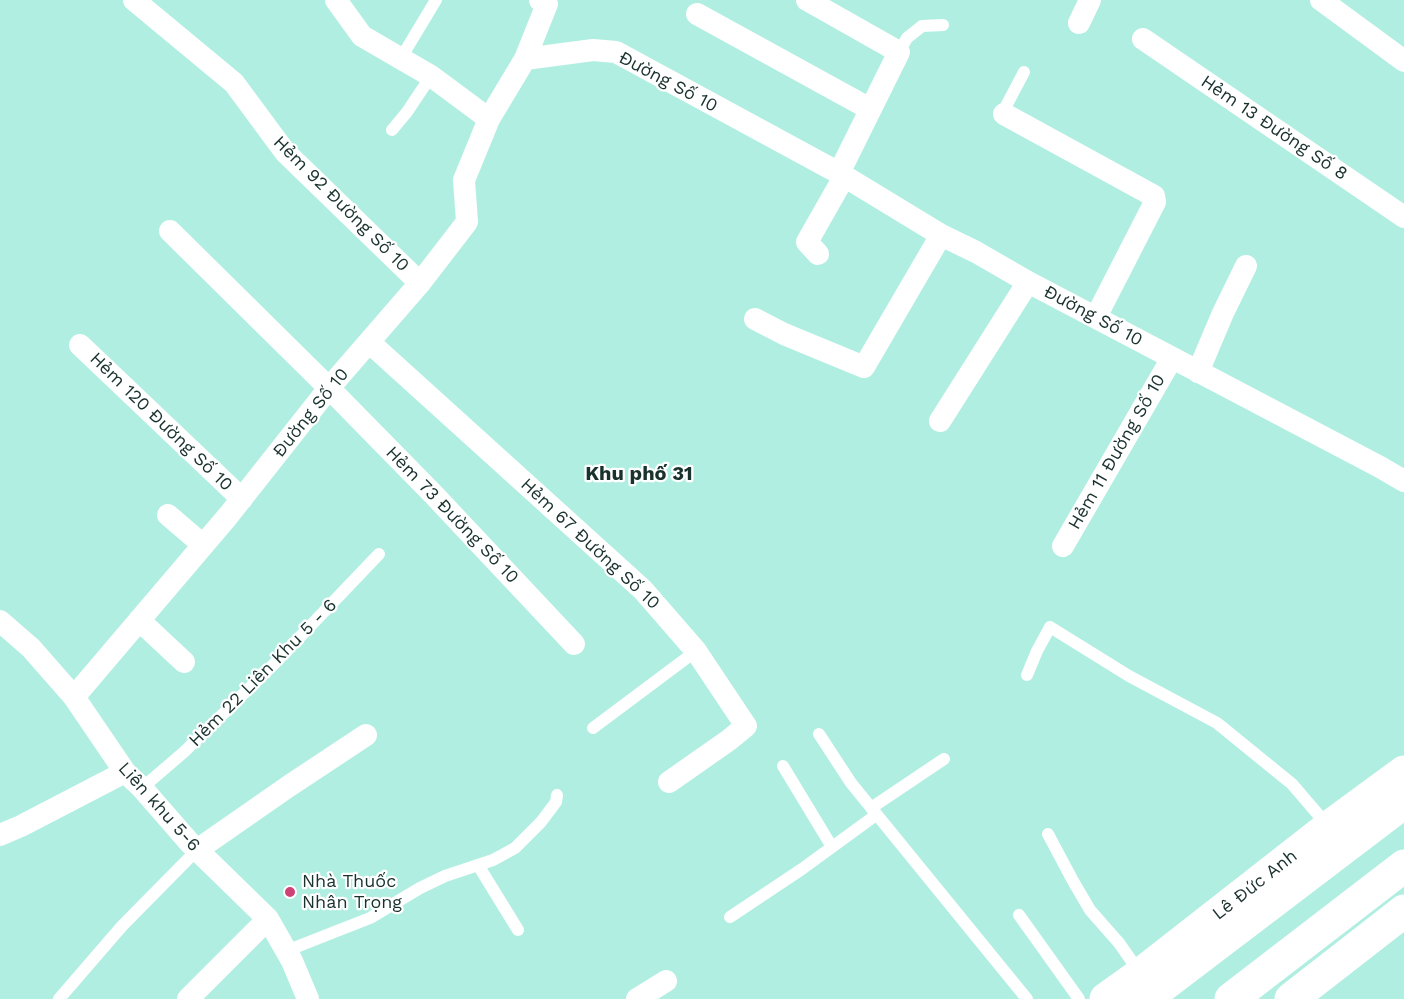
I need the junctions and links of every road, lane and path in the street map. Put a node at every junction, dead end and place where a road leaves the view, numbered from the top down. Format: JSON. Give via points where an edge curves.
{"nodes":[{"id":1,"x":134,"y":0,"type":"edge"},
{"id":2,"x":336,"y":0,"type":"edge"},
{"id":3,"x":436,"y":0,"type":"edge"},
{"id":4,"x":540,"y":0,"type":"edge"},
{"id":5,"x":807,"y":0,"type":"edge"},
{"id":6,"x":1090,"y":0,"type":"edge"},
{"id":7,"x":1321,"y":0,"type":"edge"},
{"id":8,"x":697,"y":14,"type":"dead end"},
{"id":9,"x":1079,"y":23,"type":"dead end"},
{"id":10,"x":943,"y":24,"type":"dead end"},
{"id":11,"x":1143,"y":39,"type":"dead end"},
{"id":12,"x":899,"y":52,"type":"junction"},
{"id":13,"x":401,"y":58,"type":"junction"},
{"id":14,"x":525,"y":59,"type":"junction"},
{"id":15,"x":1404,"y":61,"type":"edge"},
{"id":16,"x":1024,"y":72,"type":"dead end"},
{"id":17,"x":431,"y":76,"type":"junction"},
{"id":18,"x":870,"y":109,"type":"junction"},
{"id":19,"x":1004,"y":114,"type":"joint"},
{"id":20,"x":489,"y":119,"type":"junction"},
{"id":21,"x":392,"y":130,"type":"dead end"},
{"id":22,"x":842,"y":175,"type":"junction"},
{"id":23,"x":1404,"y":217,"type":"edge"},
{"id":24,"x":170,"y":231,"type":"dead end"},
{"id":25,"x":940,"y":235,"type":"junction"},
{"id":26,"x":818,"y":254,"type":"dead end"},
{"id":27,"x":1246,"y":266,"type":"dead end"},
{"id":28,"x":1028,"y":282,"type":"junction"},
{"id":29,"x":420,"y":283,"type":"junction"},
{"id":30,"x":1096,"y":317,"type":"junction"},
{"id":31,"x":755,"y":319,"type":"dead end"},
{"id":32,"x":369,"y":342,"type":"junction"},
{"id":33,"x":80,"y":345,"type":"dead end"},
{"id":34,"x":1172,"y":358,"type":"junction"},
{"id":35,"x":1198,"y":372,"type":"junction"},
{"id":36,"x":329,"y":388,"type":"junction"},
{"id":37,"x":940,"y":421,"type":"dead end"},
{"id":38,"x":1404,"y":481,"type":"edge"},
{"id":39,"x":242,"y":499,"type":"junction"},
{"id":40,"x":168,"y":515,"type":"dead end"},
{"id":41,"x":203,"y":545,"type":"junction"},
{"id":42,"x":1063,"y":546,"type":"dead end"},
{"id":43,"x":379,"y":554,"type":"dead end"},
{"id":44,"x":140,"y":620,"type":"junction"},
{"id":45,"x":0,"y":621,"type":"edge"},
{"id":46,"x":574,"y":644,"type":"dead end"},
{"id":47,"x":696,"y":651,"type":"junction"},
{"id":48,"x":184,"y":662,"type":"dead end"},
{"id":49,"x":1028,"y":675,"type":"dead end"},
{"id":50,"x":74,"y":697,"type":"junction"},
{"id":51,"x":593,"y":728,"type":"dead end"},
{"id":52,"x":819,"y":734,"type":"dead end"},
{"id":53,"x":366,"y":735,"type":"dead end"},
{"id":54,"x":944,"y":759,"type":"dead end"},
{"id":55,"x":783,"y":766,"type":"dead end"},
{"id":56,"x":125,"y":772,"type":"junction"},
{"id":57,"x":1404,"y":772,"type":"edge"},
{"id":58,"x":669,"y":782,"type":"dead end"},
{"id":59,"x":142,"y":788,"type":"junction"},
{"id":60,"x":557,"y":795,"type":"dead end"},
{"id":61,"x":1404,"y":802,"type":"edge"},
{"id":62,"x":874,"y":811,"type":"junction"},
{"id":63,"x":1329,"y":827,"type":"junction"},
{"id":64,"x":1048,"y":834,"type":"dead end"},
{"id":65,"x":0,"y":835,"type":"edge"},
{"id":66,"x":832,"y":847,"type":"junction"},
{"id":67,"x":197,"y":850,"type":"junction"},
{"id":68,"x":477,"y":865,"type":"junction"},
{"id":69,"x":1404,"y":866,"type":"edge"},
{"id":70,"x":1404,"y":911,"type":"edge"},
{"id":71,"x":1019,"y":915,"type":"dead end"},
{"id":72,"x":1340,"y":915,"type":"junction"},
{"id":73,"x":730,"y":917,"type":"dead end"},
{"id":74,"x":268,"y":919,"type":"junction"},
{"id":75,"x":518,"y":930,"type":"dead end"},
{"id":76,"x":1363,"y":944,"type":"junction"},
{"id":77,"x":286,"y":951,"type":"junction"},
{"id":78,"x":666,"y":981,"type":"dead end"},
{"id":79,"x":1143,"y":986,"type":"edge"},
{"id":80,"x":59,"y":999,"type":"edge"},
{"id":81,"x":188,"y":999,"type":"edge"},
{"id":82,"x":308,"y":999,"type":"edge"},
{"id":83,"x":637,"y":999,"type":"edge"},
{"id":84,"x":1027,"y":999,"type":"edge"},
{"id":85,"x":1079,"y":999,"type":"edge"},
{"id":86,"x":1106,"y":999,"type":"edge"},
{"id":87,"x":1231,"y":999,"type":"edge"},
{"id":88,"x":1291,"y":999,"type":"edge"}],
"edges":[{"from":1,"to":29,"type":"street","name":"Hẻm 92 Đường Số 10","via":[[234,82],[285,152]]},
{"from":2,"to":13,"type":"street","via":[[362,36]]},
{"from":3,"to":13,"type":"lane"},
{"from":4,"to":14,"type":"street","via":[[547,4]]},
{"from":5,"to":12,"type":"street"},
{"from":6,"to":9,"type":"street"},
{"from":7,"to":15,"type":"street"},
{"from":8,"to":18,"type":"street"},
{"from":10,"to":12,"type":"lane","via":[[922,26],[907,38]]},
{"from":11,"to":23,"type":"street","name":"Hẻm 13 Đường Số 8"},
{"from":12,"to":18,"type":"street"},
{"from":13,"to":17,"type":"street"},
{"from":14,"to":20,"type":"street","name":"Đường Số 10"},
{"from":14,"to":22,"type":"street","name":"Đường Số 10","via":[[593,50],[616,52]]},
{"from":16,"to":19,"type":"lane"},
{"from":17,"to":20,"type":"street"},
{"from":17,"to":21,"type":"lane"},
{"from":18,"to":22,"type":"street"},
{"from":19,"to":30,"type":"street","via":[[1154,196],[1155,202]]},
{"from":20,"to":29,"type":"street","name":"Đường Số 10","via":[[464,180],[467,222]]},
{"from":22,"to":25,"type":"street","name":"Đường Số 10"},
{"from":22,"to":26,"type":"street","via":[[807,242]]},
{"from":24,"to":36,"type":"street","name":"Hẻm 73 Đường Số 10"},
{"from":25,"to":28,"type":"street","name":"Đường Số 10"},
{"from":25,"to":31,"type":"street","via":[[864,367]]},
{"from":27,"to":35,"type":"street"},
{"from":28,"to":30,"type":"street","name":"Đường Số 10"},
{"from":28,"to":37,"type":"street"},
{"from":29,"to":32,"type":"street","name":"Đường Số 10"},
{"from":30,"to":34,"type":"street","name":"Đường Số 10"},
{"from":32,"to":36,"type":"street","name":"Đường Số 10"},
{"from":32,"to":47,"type":"street","name":"Hẻm 67 Đường Số 10","via":[[643,590]]},
{"from":33,"to":39,"type":"street","name":"Hẻm 120 Đường Số 10"},
{"from":34,"to":35,"type":"street","name":"Đường Số 10"},
{"from":34,"to":42,"type":"street","name":"Hẻm 11 Đường Số 10"},
{"from":35,"to":38,"type":"street","name":"Đường Số 10"},
{"from":36,"to":39,"type":"street","name":"Đường Số 10"},
{"from":36,"to":46,"type":"street","name":"Hẻm 73 Đường Số 10"},
{"from":39,"to":41,"type":"street","name":"Đường Số 10"},
{"from":40,"to":41,"type":"street"},
{"from":41,"to":44,"type":"street","name":"Đường Số 10"},
{"from":43,"to":59,"type":"lane","name":"Hẻm 22 Liên Khu 5 - 6","via":[[273,665]]},
{"from":44,"to":48,"type":"street"},
{"from":44,"to":50,"type":"street","name":"Đường Số 10"},
{"from":45,"to":50,"type":"street","name":"Liên khu 5-6","via":[[31,648]]},
{"from":47,"to":51,"type":"lane"},
{"from":47,"to":58,"type":"street","name":"Hẻm 67 Đường Số 10","via":[[746,726]]},
{"from":49,"to":63,"type":"lane","via":[[1050,627],[1129,676],[1217,723],[1292,784]]},
{"from":50,"to":56,"type":"street","name":"Liên khu 5-6"},
{"from":52,"to":62,"type":"lane"},
{"from":53,"to":67,"type":"street"},
{"from":54,"to":62,"type":"lane"},
{"from":55,"to":66,"type":"lane"},
{"from":56,"to":59,"type":"street","name":"Liên khu 5-6"},
{"from":56,"to":65,"type":"street"},
{"from":57,"to":63,"type":"highway","name":"Lê Đức Anh"},
{"from":59,"to":67,"type":"street","name":"Liên khu 5-6"},
{"from":60,"to":68,"type":"lane","via":[[541,822],[515,848]]},
{"from":61,"to":79,"type":"highway","name":"Lê Đức Anh"},
{"from":62,"to":66,"type":"lane"},
{"from":62,"to":84,"type":"lane"},
{"from":63,"to":79,"type":"highway","name":"Lê Đức Anh"},
{"from":64,"to":79,"type":"lane","via":[[1090,910],[1119,943]]},
{"from":66,"to":73,"type":"lane"},
{"from":67,"to":74,"type":"street","name":"Liên khu 5-6"},
{"from":67,"to":80,"type":"lane","via":[[122,926]]},
{"from":68,"to":75,"type":"lane"},
{"from":68,"to":77,"type":"lane","via":[[420,888],[370,918]]},
{"from":69,"to":72,"type":"highway"},
{"from":70,"to":76,"type":"highway"},
{"from":71,"to":85,"type":"lane"},
{"from":72,"to":76,"type":"highway"},
{"from":72,"to":87,"type":"highway"},
{"from":74,"to":77,"type":"street","name":"Liên khu 5-6"},
{"from":74,"to":81,"type":"street"},
{"from":76,"to":88,"type":"highway"},
{"from":77,"to":82,"type":"street","name":"Liên khu 5-6"},
{"from":78,"to":83,"type":"street"},
{"from":79,"to":86,"type":"highway","name":"Lê Đức Anh"}]}
